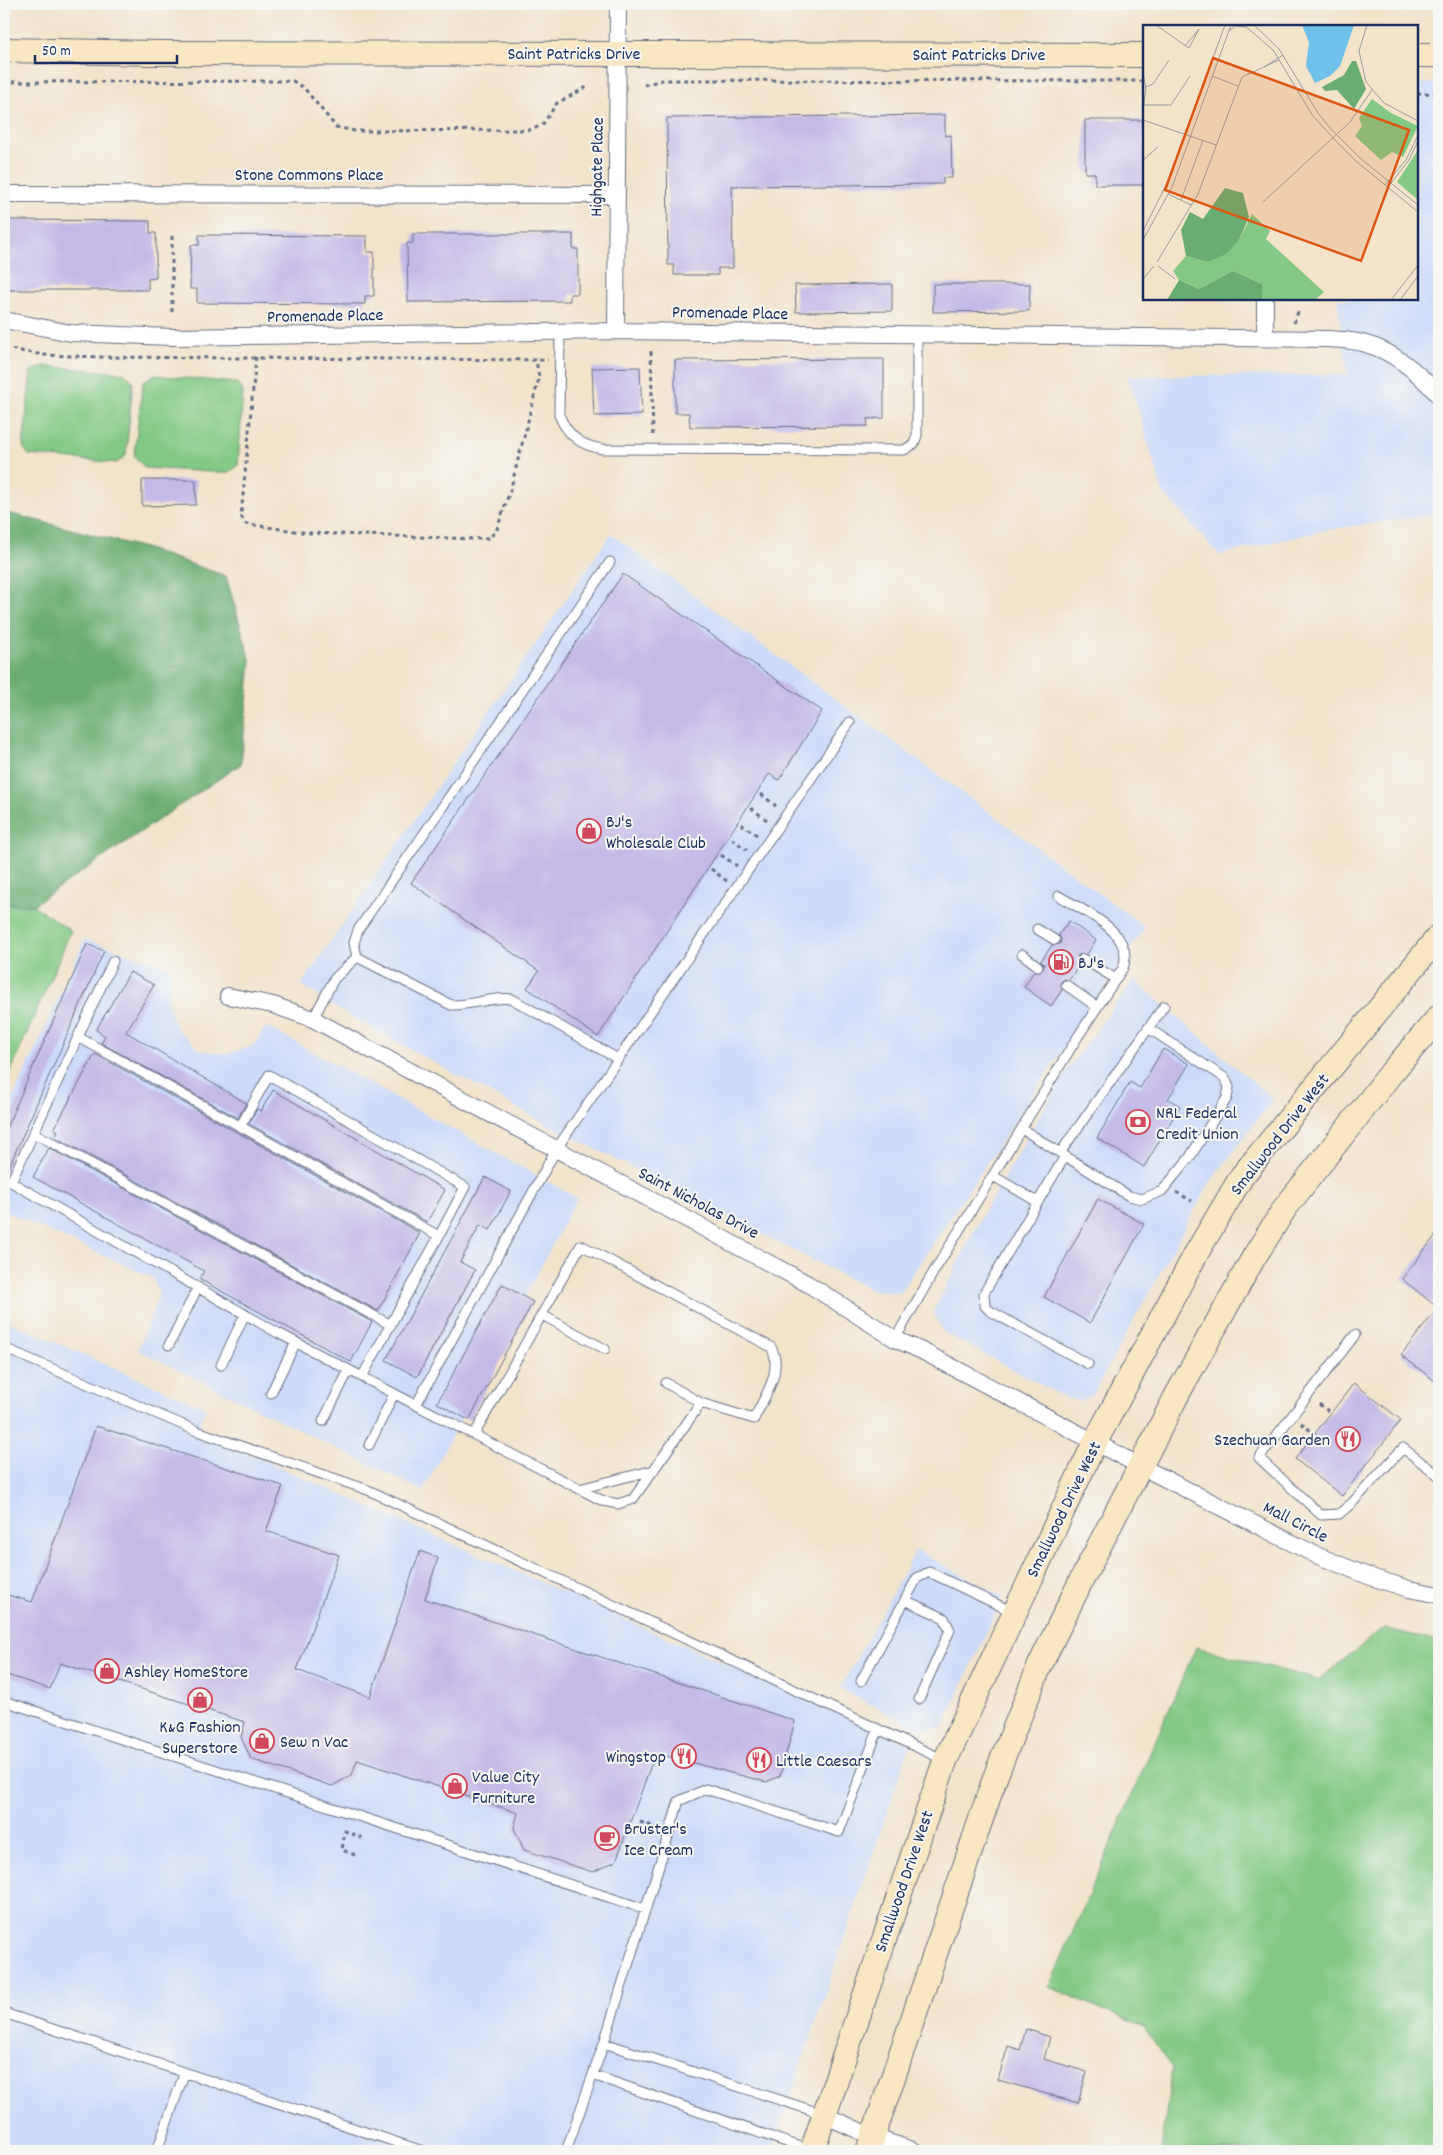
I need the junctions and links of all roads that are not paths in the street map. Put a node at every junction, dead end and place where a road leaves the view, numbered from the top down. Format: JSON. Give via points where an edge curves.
{"nodes":[{"id":1,"x":618,"y":4,"type":"edge"},
{"id":2,"x":4,"y":50,"type":"edge"},
{"id":3,"x":617,"y":52,"type":"junction"},
{"id":4,"x":1143,"y":55,"type":"edge"},
{"id":5,"x":1418,"y":55,"type":"edge"},
{"id":6,"x":1418,"y":55,"type":"edge"},
{"id":7,"x":1439,"y":55,"type":"edge"},
{"id":8,"x":1439,"y":64,"type":"edge"},
{"id":9,"x":4,"y":194,"type":"edge"},
{"id":10,"x":615,"y":195,"type":"junction"},
{"id":11,"x":1265,"y":300,"type":"edge"},
{"id":12,"x":4,"y":320,"type":"edge"},
{"id":13,"x":616,"y":331,"type":"junction"},
{"id":14,"x":560,"y":332,"type":"junction"},
{"id":15,"x":917,"y":336,"type":"junction"},
{"id":16,"x":1265,"y":336,"type":"junction"},
{"id":17,"x":1439,"y":396,"type":"edge"},
{"id":18,"x":610,"y":562,"type":"dead end"},
{"id":19,"x":850,"y":722,"type":"dead end"},
{"id":20,"x":1059,"y":896,"type":"dead end"},
{"id":21,"x":1038,"y":929,"type":"dead end"},
{"id":22,"x":1439,"y":936,"type":"edge"},
{"id":23,"x":1055,"y":940,"type":"dead end"},
{"id":24,"x":1022,"y":954,"type":"dead end"},
{"id":25,"x":357,"y":957,"type":"junction"},
{"id":26,"x":1084,"y":958,"type":"dead end"},
{"id":27,"x":113,"y":962,"type":"dead end"},
{"id":28,"x":1038,"y":966,"type":"dead end"},
{"id":29,"x":1116,"y":979,"type":"junction"},
{"id":30,"x":1066,"y":985,"type":"dead end"},
{"id":31,"x":228,"y":996,"type":"dead end"},
{"id":32,"x":1164,"y":1006,"type":"dead end"},
{"id":33,"x":1097,"y":1008,"type":"junction"},
{"id":34,"x":1439,"y":1017,"type":"edge"},
{"id":35,"x":313,"y":1019,"type":"junction"},
{"id":36,"x":1148,"y":1028,"type":"junction"},
{"id":37,"x":78,"y":1037,"type":"junction"},
{"id":38,"x":618,"y":1059,"type":"junction"},
{"id":39,"x":240,"y":1127,"type":"junction"},
{"id":40,"x":1022,"y":1129,"type":"junction"},
{"id":41,"x":34,"y":1133,"type":"junction"},
{"id":42,"x":557,"y":1148,"type":"junction"},
{"id":43,"x":1063,"y":1154,"type":"junction"},
{"id":44,"x":993,"y":1176,"type":"junction"},
{"id":45,"x":1038,"y":1202,"type":"junction"},
{"id":46,"x":439,"y":1236,"type":"junction"},
{"id":47,"x":198,"y":1287,"type":"junction"},
{"id":48,"x":245,"y":1314,"type":"junction"},
{"id":49,"x":542,"y":1315,"type":"junction"},
{"id":50,"x":391,"y":1325,"type":"junction"},
{"id":51,"x":1355,"y":1335,"type":"dead end"},
{"id":52,"x":895,"y":1340,"type":"junction"},
{"id":53,"x":296,"y":1342,"type":"junction"},
{"id":54,"x":169,"y":1345,"type":"dead end"},
{"id":55,"x":4,"y":1348,"type":"edge"},
{"id":56,"x":605,"y":1349,"type":"dead end"},
{"id":57,"x":1088,"y":1364,"type":"dead end"},
{"id":58,"x":221,"y":1365,"type":"dead end"},
{"id":59,"x":349,"y":1370,"type":"junction"},
{"id":60,"x":362,"y":1377,"type":"junction"},
{"id":61,"x":666,"y":1383,"type":"dead end"},
{"id":62,"x":271,"y":1393,"type":"dead end"},
{"id":63,"x":394,"y":1394,"type":"junction"},
{"id":64,"x":702,"y":1403,"type":"junction"},
{"id":65,"x":416,"y":1405,"type":"junction"},
{"id":66,"x":324,"y":1421,"type":"dead end"},
{"id":67,"x":474,"y":1435,"type":"junction"},
{"id":68,"x":1095,"y":1442,"type":"junction"},
{"id":69,"x":369,"y":1445,"type":"dead end"},
{"id":70,"x":1140,"y":1466,"type":"junction"},
{"id":71,"x":654,"y":1470,"type":"junction"},
{"id":72,"x":1439,"y":1476,"type":"edge"},
{"id":73,"x":579,"y":1489,"type":"junction"},
{"id":74,"x":1439,"y":1595,"type":"edge"},
{"id":75,"x":905,"y":1600,"type":"junction"},
{"id":76,"x":1013,"y":1612,"type":"junction"},
{"id":77,"x":861,"y":1681,"type":"dead end"},
{"id":78,"x":920,"y":1699,"type":"dead end"},
{"id":79,"x":4,"y":1701,"type":"edge"},
{"id":80,"x":878,"y":1730,"type":"junction"},
{"id":81,"x":945,"y":1761,"type":"junction"},
{"id":82,"x":645,"y":1909,"type":"junction"},
{"id":83,"x":4,"y":2013,"type":"edge"},
{"id":84,"x":604,"y":2043,"type":"junction"},
{"id":85,"x":184,"y":2074,"type":"junction"},
{"id":86,"x":593,"y":2075,"type":"junction"},
{"id":87,"x":824,"y":2115,"type":"junction"},
{"id":88,"x":871,"y":2144,"type":"edge"},
{"id":89,"x":157,"y":2151,"type":"edge"},
{"id":90,"x":424,"y":2151,"type":"edge"},
{"id":91,"x":566,"y":2151,"type":"edge"},
{"id":92,"x":812,"y":2151,"type":"edge"},
{"id":93,"x":915,"y":2151,"type":"edge"}],
"edges":[{"from":1,"to":3,"type":"street","name":"Highgate Place"},
{"from":2,"to":3,"type":"main road","name":"Saint Patricks Drive","via":[[146,53]]},
{"from":3,"to":4,"type":"main road","name":"Saint Patricks Drive"},
{"from":3,"to":10,"type":"street","name":"Highgate Place"},
{"from":5,"to":7,"type":"main road"},
{"from":6,"to":8,"type":"lane"},
{"from":9,"to":10,"type":"street","name":"Stone Commons Place"},
{"from":10,"to":13,"type":"street","name":"Highgate Place"},
{"from":11,"to":16,"type":"street"},
{"from":12,"to":14,"type":"street","name":"Promenade Place","via":[[71,333],[171,337]]},
{"from":13,"to":14,"type":"street","name":"Promenade Place"},
{"from":13,"to":15,"type":"street","name":"Promenade Place"},
{"from":14,"to":15,"type":"lane","via":[[559,416],[564,428],[588,447],[653,450],[904,450],[914,444],[917,435]]},
{"from":15,"to":16,"type":"street","name":"Promenade Place"},
{"from":16,"to":17,"type":"street","name":"Promenade Place","via":[[1327,338],[1366,344],[1400,361]]},
{"from":18,"to":25,"type":"lane","via":[[358,930],[354,943]]},
{"from":19,"to":38,"type":"lane"},
{"from":20,"to":29,"type":"lane","via":[[1102,923],[1120,939],[1126,961]]},
{"from":21,"to":23,"type":"lane"},
{"from":22,"to":68,"type":"main road","name":"Smallwood Drive West","via":[[1242,1176],[1197,1252]]},
{"from":24,"to":28,"type":"lane"},
{"from":25,"to":35,"type":"lane","via":[[334,979]]},
{"from":25,"to":38,"type":"lane","via":[[451,1005],[465,1006],[501,997],[512,999]]},
{"from":26,"to":29,"type":"lane"},
{"from":27,"to":37,"type":"lane"},
{"from":29,"to":33,"type":"lane"},
{"from":30,"to":33,"type":"lane"},
{"from":31,"to":35,"type":"street","name":"Saint Nicholas Drive","via":[[273,1005]]},
{"from":32,"to":36,"type":"lane"},
{"from":33,"to":40,"type":"lane"},
{"from":34,"to":70,"type":"main road","via":[[1285,1208],[1254,1257]]},
{"from":35,"to":42,"type":"street","name":"Saint Nicholas Drive"},
{"from":36,"to":43,"type":"lane"},
{"from":36,"to":43,"type":"lane","via":[[1225,1078],[1229,1087],[1227,1098],[1190,1157],[1162,1191],[1142,1198],[1129,1196]]},
{"from":37,"to":39,"type":"lane"},
{"from":37,"to":41,"type":"lane"},
{"from":38,"to":42,"type":"lane"},
{"from":39,"to":46,"type":"lane"},
{"from":39,"to":46,"type":"lane","via":[[269,1075],[465,1186]]},
{"from":40,"to":43,"type":"lane"},
{"from":40,"to":44,"type":"lane"},
{"from":41,"to":47,"type":"lane","via":[[11,1182]]},
{"from":41,"to":50,"type":"lane"},
{"from":42,"to":52,"type":"street","name":"Saint Nicholas Drive","via":[[808,1284]]},
{"from":42,"to":65,"type":"lane"},
{"from":43,"to":45,"type":"lane"},
{"from":44,"to":45,"type":"lane"},
{"from":44,"to":52,"type":"lane"},
{"from":45,"to":57,"type":"lane","via":[[984,1293],[985,1306]]},
{"from":46,"to":50,"type":"lane"},
{"from":47,"to":48,"type":"lane"},
{"from":47,"to":54,"type":"lane"},
{"from":48,"to":53,"type":"lane"},
{"from":48,"to":58,"type":"lane"},
{"from":49,"to":56,"type":"lane"},
{"from":49,"to":64,"type":"lane","via":[[581,1245],[771,1347],[777,1357],[775,1374],[754,1419]]},
{"from":49,"to":67,"type":"lane"},
{"from":50,"to":60,"type":"lane"},
{"from":51,"to":72,"type":"lane","via":[[1259,1458],[1321,1516],[1339,1514],[1403,1448]]},
{"from":52,"to":68,"type":"street","name":"Saint Nicholas Drive"},
{"from":53,"to":59,"type":"lane"},
{"from":53,"to":62,"type":"lane"},
{"from":55,"to":80,"type":"lane","via":[[197,1431],[368,1490]]},
{"from":59,"to":60,"type":"lane"},
{"from":59,"to":66,"type":"lane"},
{"from":60,"to":63,"type":"lane"},
{"from":61,"to":64,"type":"lane"},
{"from":63,"to":65,"type":"lane"},
{"from":63,"to":69,"type":"lane"},
{"from":64,"to":71,"type":"lane"},
{"from":65,"to":67,"type":"lane"},
{"from":67,"to":73,"type":"lane"},
{"from":68,"to":70,"type":"street","name":"Saint Nicholas Drive"},
{"from":68,"to":76,"type":"main road","name":"Smallwood Drive West"},
{"from":70,"to":74,"type":"street","name":"Mall Circle","via":[[1316,1555],[1368,1576]]},
{"from":70,"to":88,"type":"main road","via":[[1040,1665],[996,1775]]},
{"from":71,"to":73,"type":"lane"},
{"from":71,"to":73,"type":"lane","via":[[633,1500],[618,1504],[603,1501]]},
{"from":75,"to":76,"type":"lane","via":[[917,1578],[929,1572]]},
{"from":75,"to":77,"type":"lane"},
{"from":75,"to":78,"type":"lane","via":[[944,1618],[950,1630]]},
{"from":76,"to":81,"type":"main road","name":"Smallwood Drive West"},
{"from":79,"to":82,"type":"lane"},
{"from":80,"to":81,"type":"lane"},
{"from":80,"to":82,"type":"lane","via":[[839,1832],[706,1789],[679,1800]]},
{"from":81,"to":87,"type":"main road","name":"Smallwood Drive West"},
{"from":82,"to":84,"type":"lane"},
{"from":83,"to":85,"type":"lane"},
{"from":84,"to":86,"type":"lane"},
{"from":84,"to":87,"type":"lane"},
{"from":85,"to":89,"type":"lane"},
{"from":85,"to":90,"type":"lane"},
{"from":86,"to":91,"type":"lane"},
{"from":86,"to":92,"type":"lane"},
{"from":87,"to":88,"type":"street"},
{"from":87,"to":92,"type":"main road","name":"Smallwood Drive West"},
{"from":88,"to":93,"type":"street"}]}
